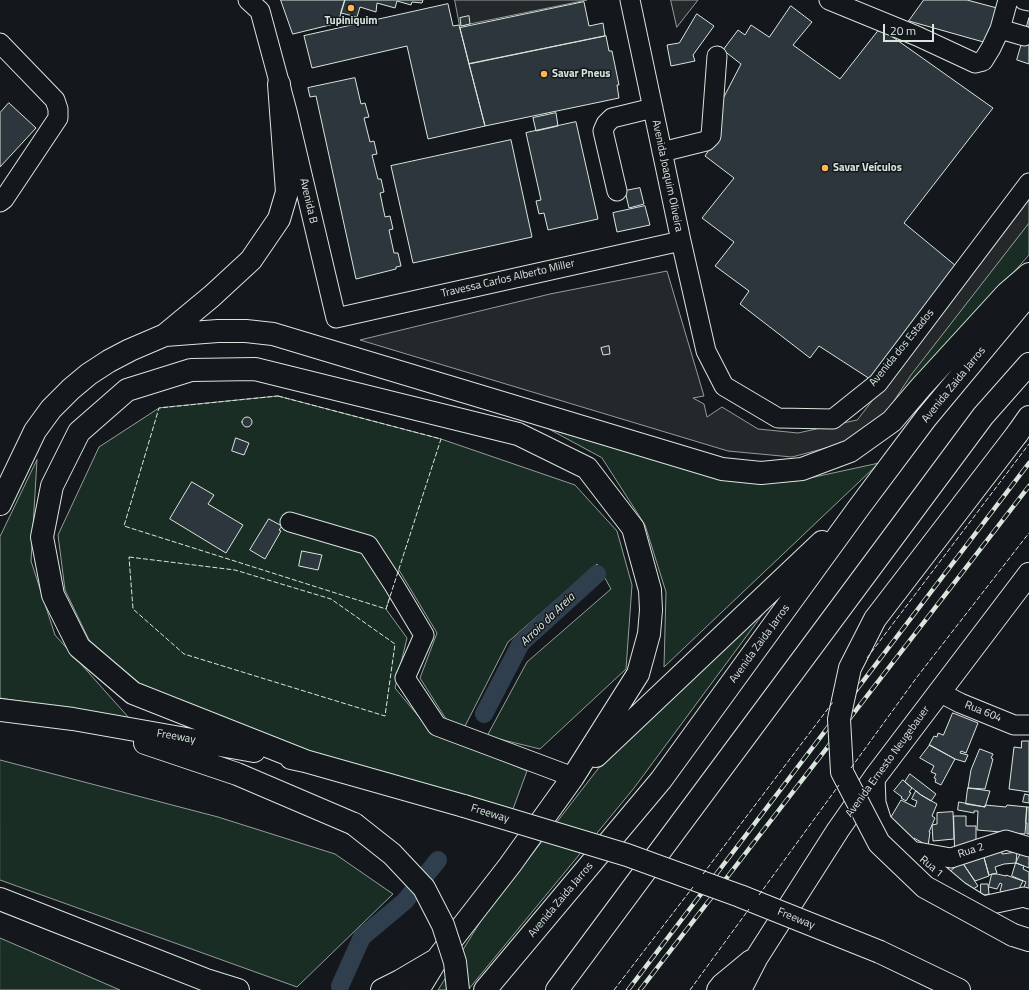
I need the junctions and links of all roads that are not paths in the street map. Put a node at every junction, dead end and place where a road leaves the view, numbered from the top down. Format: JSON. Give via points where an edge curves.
{"nodes":[{"id":1,"x":248,"y":0,"type":"edge"},
{"id":2,"x":630,"y":0,"type":"edge"},
{"id":3,"x":829,"y":0,"type":"edge"},
{"id":4,"x":1008,"y":0,"type":"edge"},
{"id":5,"x":1024,"y":0,"type":"edge"},
{"id":6,"x":1029,"y":1,"type":"edge"},
{"id":7,"x":1000,"y":29,"type":"junction"},
{"id":8,"x":1024,"y":36,"type":"dead end"},
{"id":9,"x":0,"y":43,"type":"edge"},
{"id":10,"x":717,"y":56,"type":"dead end"},
{"id":11,"x":279,"y":84,"type":"junction"},
{"id":12,"x":653,"y":108,"type":"junction"},
{"id":13,"x":662,"y":152,"type":"junction"},
{"id":14,"x":1029,"y":183,"type":"edge"},
{"id":15,"x":617,"y":191,"type":"dead end"},
{"id":16,"x":0,"y":202,"type":"edge"},
{"id":17,"x":681,"y":241,"type":"junction"},
{"id":18,"x":1029,"y":274,"type":"edge"},
{"id":19,"x":1029,"y":294,"type":"edge"},
{"id":20,"x":336,"y":318,"type":"joint"},
{"id":21,"x":165,"y":336,"type":"junction"},
{"id":22,"x":706,"y":351,"type":"joint"},
{"id":23,"x":1029,"y":364,"type":"edge"},
{"id":24,"x":1023,"y":426,"type":"edge"},
{"id":25,"x":0,"y":504,"type":"edge"},
{"id":26,"x":860,"y":506,"type":"junction"},
{"id":27,"x":290,"y":522,"type":"dead end"},
{"id":28,"x":1029,"y":574,"type":"edge"},
{"id":29,"x":939,"y":692,"type":"junction"},
{"id":30,"x":0,"y":710,"type":"edge"},
{"id":31,"x":73,"y":719,"type":"junction"},
{"id":32,"x":1029,"y":725,"type":"edge"},
{"id":33,"x":305,"y":761,"type":"junction"},
{"id":34,"x":573,"y":777,"type":"junction"},
{"id":35,"x":875,"y":777,"type":"junction"},
{"id":36,"x":1029,"y":847,"type":"edge"},
{"id":37,"x":912,"y":851,"type":"junction"},
{"id":38,"x":0,"y":899,"type":"edge"},
{"id":39,"x":1029,"y":899,"type":"edge"},
{"id":40,"x":1021,"y":938,"type":"edge"},
{"id":41,"x":757,"y":957,"type":"junction"},
{"id":42,"x":437,"y":959,"type":"junction"},
{"id":43,"x":238,"y":990,"type":"edge"},
{"id":44,"x":382,"y":990,"type":"edge"},
{"id":45,"x":418,"y":990,"type":"edge"},
{"id":46,"x":458,"y":990,"type":"edge"},
{"id":47,"x":485,"y":990,"type":"edge"},
{"id":48,"x":557,"y":990,"type":"edge"},
{"id":49,"x":718,"y":990,"type":"edge"},
{"id":50,"x":740,"y":990,"type":"edge"},
{"id":51,"x":959,"y":990,"type":"edge"}],
"edges":[{"from":1,"to":11,"type":"street","name":"Avenida B","via":[[260,10]]},
{"from":2,"to":12,"type":"street","name":"Avenida Joaquim Oliveira"},
{"from":3,"to":7,"type":"street","via":[[975,63],[983,61]]},
{"from":4,"to":7,"type":"street"},
{"from":5,"to":6,"type":"street"},
{"from":7,"to":8,"type":"street"},
{"from":9,"to":16,"type":"street","via":[[55,100],[58,108],[58,118]]},
{"from":10,"to":13,"type":"street","via":[[711,136],[706,141]]},
{"from":11,"to":20,"type":"street","name":"Avenida B"},
{"from":11,"to":21,"type":"main road","via":[[287,192],[279,219],[251,260]]},
{"from":12,"to":13,"type":"street","name":"Avenida Joaquim Oliveira"},
{"from":12,"to":15,"type":"street","via":[[612,118],[606,124],[603,131]]},
{"from":13,"to":17,"type":"street","name":"Avenida Joaquim Oliveira"},
{"from":14,"to":22,"type":"street","name":"Avenida dos Estados","via":[[878,383],[833,419],[778,418],[724,386]]},
{"from":17,"to":20,"type":"street","name":"Travessa Carlos Alberto Miller"},
{"from":17,"to":22,"type":"street","name":"Avenida Joaquim Oliveira"},
{"from":18,"to":21,"type":"main road","via":[[1007,293],[892,421],[850,451],[802,469],[761,473],[722,469],[273,334],[218,331]]},
{"from":19,"to":26,"type":"main road","name":"Avenida Zaida Jarros","via":[[926,418]]},
{"from":21,"to":25,"type":"main road","via":[[109,361],[89,374],[61,399],[35,431]]},
{"from":23,"to":48,"type":"main road","via":[[983,416]]},
{"from":24,"to":40,"type":"main road","bridge":true,"via":[[875,619],[850,668],[840,719],[842,772],[879,842],[925,887]]},
{"from":26,"to":34,"type":"main road"},
{"from":26,"to":47,"type":"main road","name":"Avenida Zaida Jarros","via":[[661,780]]},
{"from":27,"to":34,"type":"street","via":[[368,545],[424,635],[405,678],[437,726]]},
{"from":28,"to":29,"type":"main road","name":"Avenida Ernesto Neugebauer"},
{"from":29,"to":32,"type":"street","name":"Rua 604","via":[[1014,725]]},
{"from":29,"to":35,"type":"main road","name":"Avenida Ernesto Neugebauer"},
{"from":30,"to":31,"type":"main road","name":"Freeway"},
{"from":31,"to":33,"type":"main road","name":"Freeway"},
{"from":31,"to":46,"type":"main road","bridge":true,"via":[[237,774],[354,824],[392,854],[424,888],[443,925],[454,962]]},
{"from":33,"to":34,"type":"main road","via":[[133,693],[79,647],[53,595],[42,537],[52,486],[79,432],[127,390],[191,370],[255,369],[518,434],[587,468],[633,528],[650,590],[651,610],[649,634],[638,674]]},
{"from":33,"to":51,"type":"main road","name":"Freeway","bridge":true,"via":[[627,854],[880,952]]},
{"from":34,"to":42,"type":"main road","via":[[510,865]]},
{"from":35,"to":37,"type":"street","name":"Rua 1","via":[[876,803],[882,822]]},
{"from":35,"to":41,"type":"main road","name":"Avenida Ernesto Neugebauer"},
{"from":36,"to":37,"type":"street","name":"Rua 2","via":[[1006,840],[951,858]]},
{"from":37,"to":39,"type":"street","name":"Rua 1","via":[[959,892],[983,906],[1024,897]]},
{"from":38,"to":43,"type":"main road","via":[[206,980]]},
{"from":41,"to":49,"type":"main road","name":"Avenida Ernesto Neugebauer"},
{"from":41,"to":50,"type":"main road","name":"Avenida Ernesto Neugebauer"},
{"from":42,"to":44,"type":"main road"},
{"from":42,"to":45,"type":"main road"}]}
